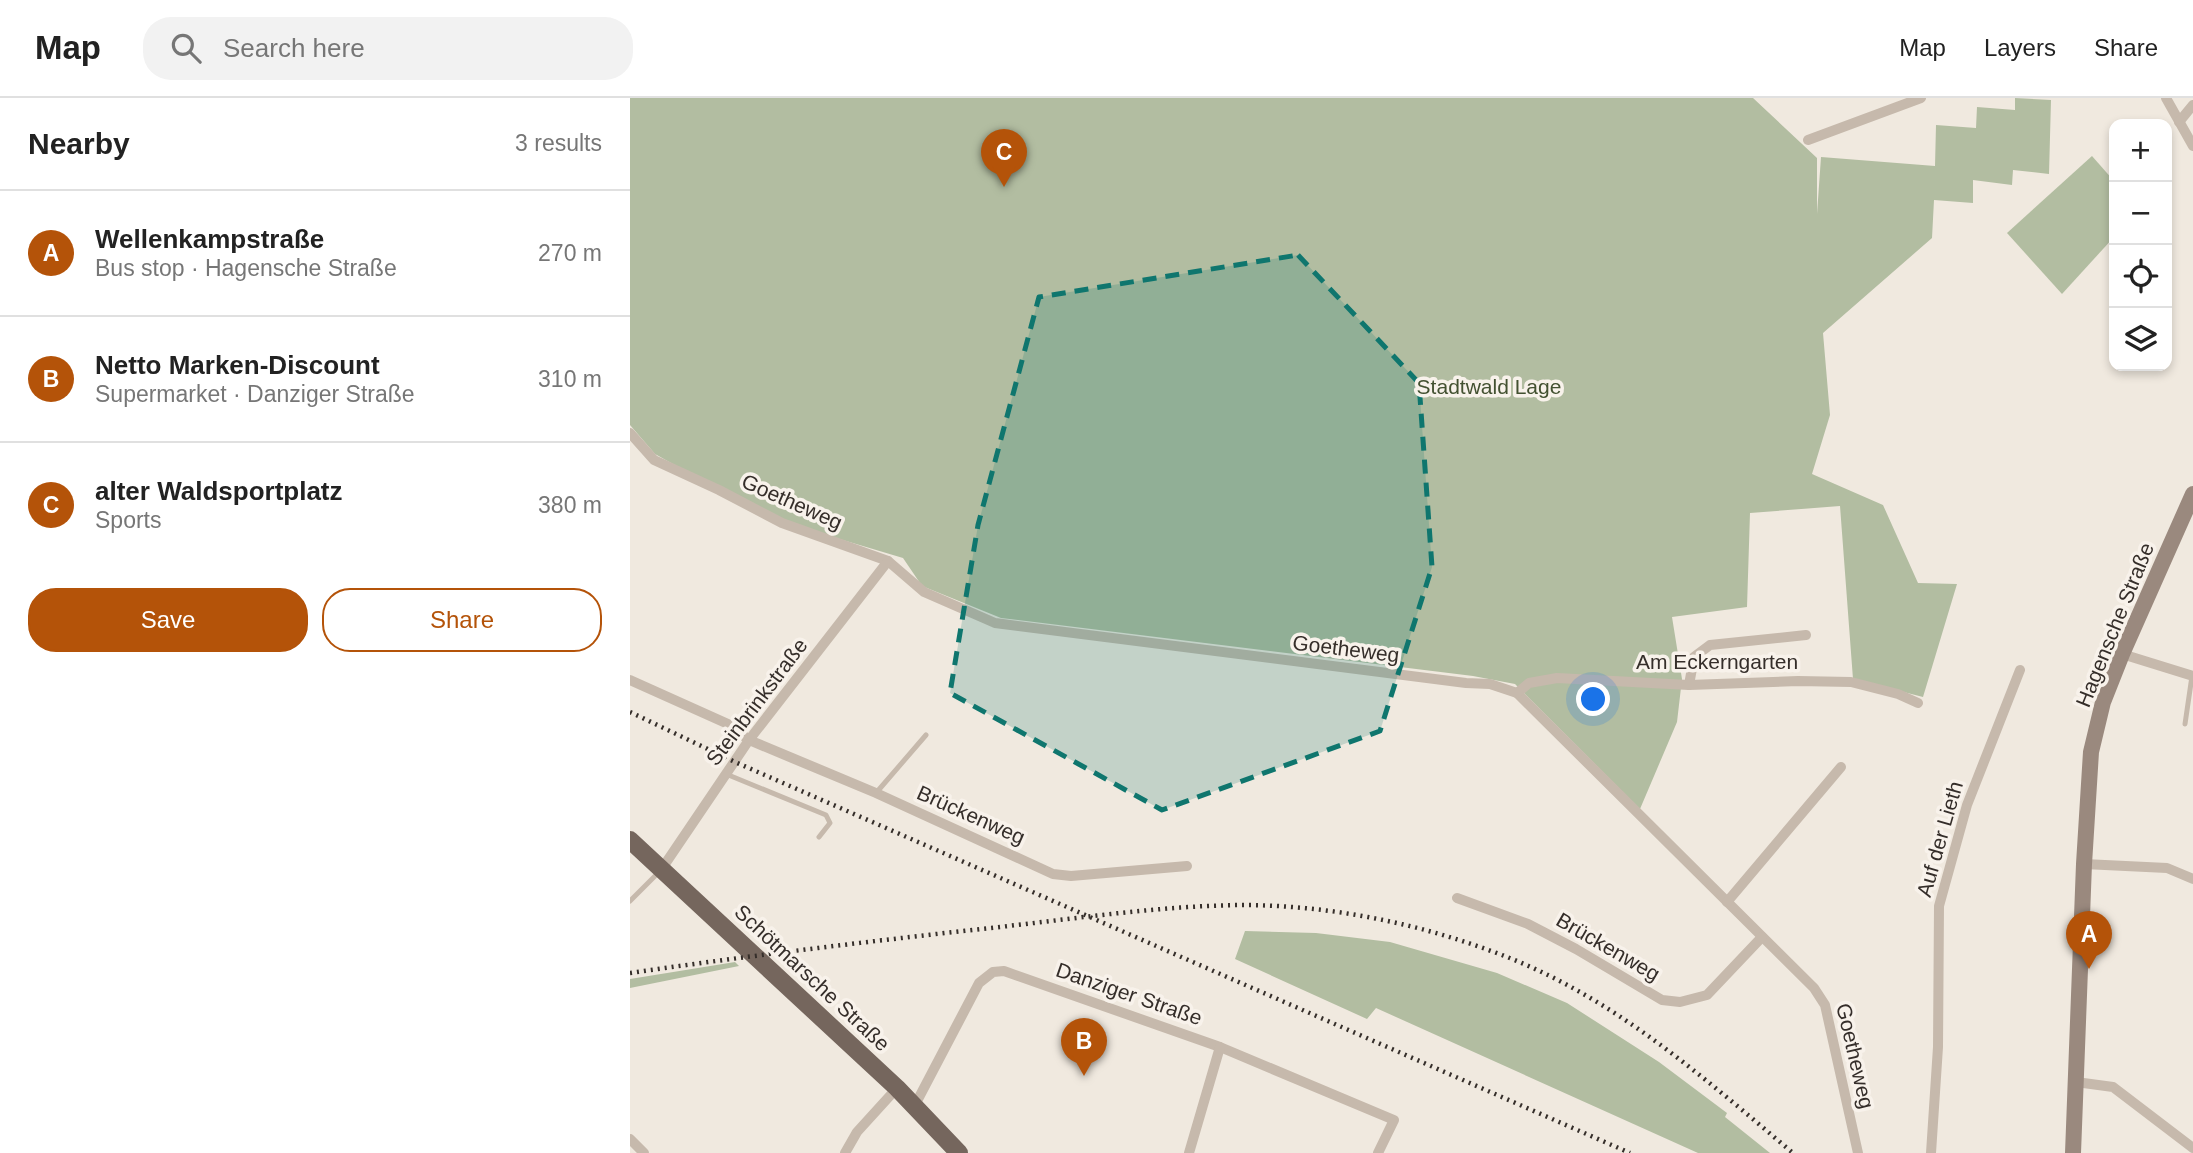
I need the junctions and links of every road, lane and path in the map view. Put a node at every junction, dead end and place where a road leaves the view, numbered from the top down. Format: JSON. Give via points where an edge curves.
{"nodes":[{"id":1,"x":1921,"y":98,"type":"edge"},
{"id":2,"x":2166,"y":98,"type":"edge"},
{"id":3,"x":2193,"y":105,"type":"edge"},
{"id":4,"x":2179,"y":122,"type":"junction"},
{"id":5,"x":1808,"y":140,"type":"dead end"},
{"id":6,"x":2193,"y":146,"type":"edge"},
{"id":7,"x":630,"y":433,"type":"edge"},
{"id":8,"x":2193,"y":494,"type":"edge"},
{"id":9,"x":888,"y":561,"type":"junction"},
{"id":10,"x":1805,"y":635,"type":"dead end"},
{"id":11,"x":2122,"y":654,"type":"junction"},
{"id":12,"x":2020,"y":670,"type":"dead end"},
{"id":13,"x":2192,"y":676,"type":"edge"},
{"id":14,"x":630,"y":680,"type":"edge"},
{"id":15,"x":1689,"y":685,"type":"junction"},
{"id":16,"x":1517,"y":693,"type":"junction"},
{"id":17,"x":1918,"y":703,"type":"dead end"},
{"id":18,"x":2185,"y":724,"type":"dead end"},
{"id":19,"x":926,"y":734,"type":"dead end"},
{"id":20,"x":749,"y":740,"type":"junction"},
{"id":21,"x":1841,"y":767,"type":"dead end"},
{"id":22,"x":726,"y":774,"type":"junction"},
{"id":23,"x":876,"y":793,"type":"junction"},
{"id":24,"x":819,"y":838,"type":"dead end"},
{"id":25,"x":630,"y":840,"type":"edge"},
{"id":26,"x":2084,"y":864,"type":"junction"},
{"id":27,"x":1187,"y":866,"type":"dead end"},
{"id":28,"x":661,"y":870,"type":"junction"},
{"id":29,"x":2193,"y":878,"type":"edge"},
{"id":30,"x":1457,"y":898,"type":"dead end"},
{"id":31,"x":630,"y":901,"type":"edge"},
{"id":32,"x":1727,"y":902,"type":"junction"},
{"id":33,"x":1762,"y":937,"type":"junction"},
{"id":34,"x":1220,"y":1047,"type":"junction"},
{"id":35,"x":2076,"y":1082,"type":"junction"},
{"id":36,"x":897,"y":1088,"type":"junction"},
{"id":37,"x":915,"y":1105,"type":"junction"},
{"id":38,"x":630,"y":1139,"type":"edge"},
{"id":39,"x":2193,"y":1149,"type":"edge"},
{"id":40,"x":644,"y":1153,"type":"edge"},
{"id":41,"x":845,"y":1153,"type":"edge"},
{"id":42,"x":959,"y":1153,"type":"edge"},
{"id":43,"x":1189,"y":1153,"type":"edge"},
{"id":44,"x":1378,"y":1153,"type":"edge"},
{"id":45,"x":1858,"y":1153,"type":"edge"},
{"id":46,"x":1931,"y":1153,"type":"edge"},
{"id":47,"x":2073,"y":1153,"type":"edge"}],
"edges":[{"from":1,"to":5,"type":"street"},
{"from":2,"to":4,"type":"street"},
{"from":3,"to":4,"type":"street"},
{"from":4,"to":6,"type":"street"},
{"from":7,"to":9,"type":"street","name":"Goetheweg","via":[[654,460],[782,523]]},
{"from":8,"to":11,"type":"street","name":"Hagensche Straße"},
{"from":9,"to":16,"type":"street","name":"Goetheweg","via":[[923,592],[995,623],[1490,684]]},
{"from":9,"to":20,"type":"street","name":"Steinbrinkstraße"},
{"from":10,"to":15,"type":"street","via":[[1710,645],[1694,657]]},
{"from":11,"to":13,"type":"street"},
{"from":11,"to":26,"type":"street","name":"Hagensche Straße","via":[[2091,752]]},
{"from":12,"to":46,"type":"street","name":"Auf der Lieth","via":[[1967,805],[1939,905],[1938,1047]]},
{"from":13,"to":18,"type":"lane"},
{"from":14,"to":20,"type":"street","name":"Brückenweg","via":[[728,724]]},
{"from":15,"to":16,"type":"street","name":"Am Eckerngarten","via":[[1557,678],[1529,682]]},
{"from":15,"to":17,"type":"street","name":"Am Eckerngarten","via":[[1851,682]]},
{"from":16,"to":32,"type":"street","name":"Goetheweg"},
{"from":19,"to":23,"type":"lane"},
{"from":20,"to":22,"type":"street","name":"Steinbrinkstraße"},
{"from":20,"to":23,"type":"street","name":"Brückenweg"},
{"from":21,"to":32,"type":"street"},
{"from":22,"to":24,"type":"lane","via":[[826,814],[830,823]]},
{"from":22,"to":28,"type":"street","name":"Steinbrinkstraße"},
{"from":23,"to":27,"type":"street","name":"Brückenweg","via":[[1053,874]]},
{"from":25,"to":28,"type":"main road","name":"Schötmarsche Straße"},
{"from":26,"to":29,"type":"street","via":[[2167,868]]},
{"from":26,"to":35,"type":"street","name":"Hagensche Straße"},
{"from":28,"to":31,"type":"lane"},
{"from":28,"to":36,"type":"main road","name":"Schötmarsche Straße"},
{"from":30,"to":33,"type":"street","name":"Brückenweg","via":[[1528,924],[1662,1000],[1680,1002],[1707,995]]},
{"from":32,"to":33,"type":"street","name":"Goetheweg"},
{"from":33,"to":45,"type":"street","name":"Goetheweg","via":[[1825,1005]]},
{"from":34,"to":37,"type":"street","name":"Danziger Straße","via":[[1004,971],[993,972],[979,983]]},
{"from":34,"to":43,"type":"street"},
{"from":34,"to":44,"type":"street","name":"Danziger Straße","via":[[1394,1120]]},
{"from":35,"to":39,"type":"street","via":[[2113,1087]]},
{"from":35,"to":47,"type":"street","name":"Hagensche Straße"},
{"from":36,"to":37,"type":"main road","name":"Schötmarsche Straße"},
{"from":36,"to":41,"type":"street","via":[[857,1132]]},
{"from":37,"to":42,"type":"main road","name":"Schötmarsche Straße"},
{"from":38,"to":40,"type":"street"}]}
